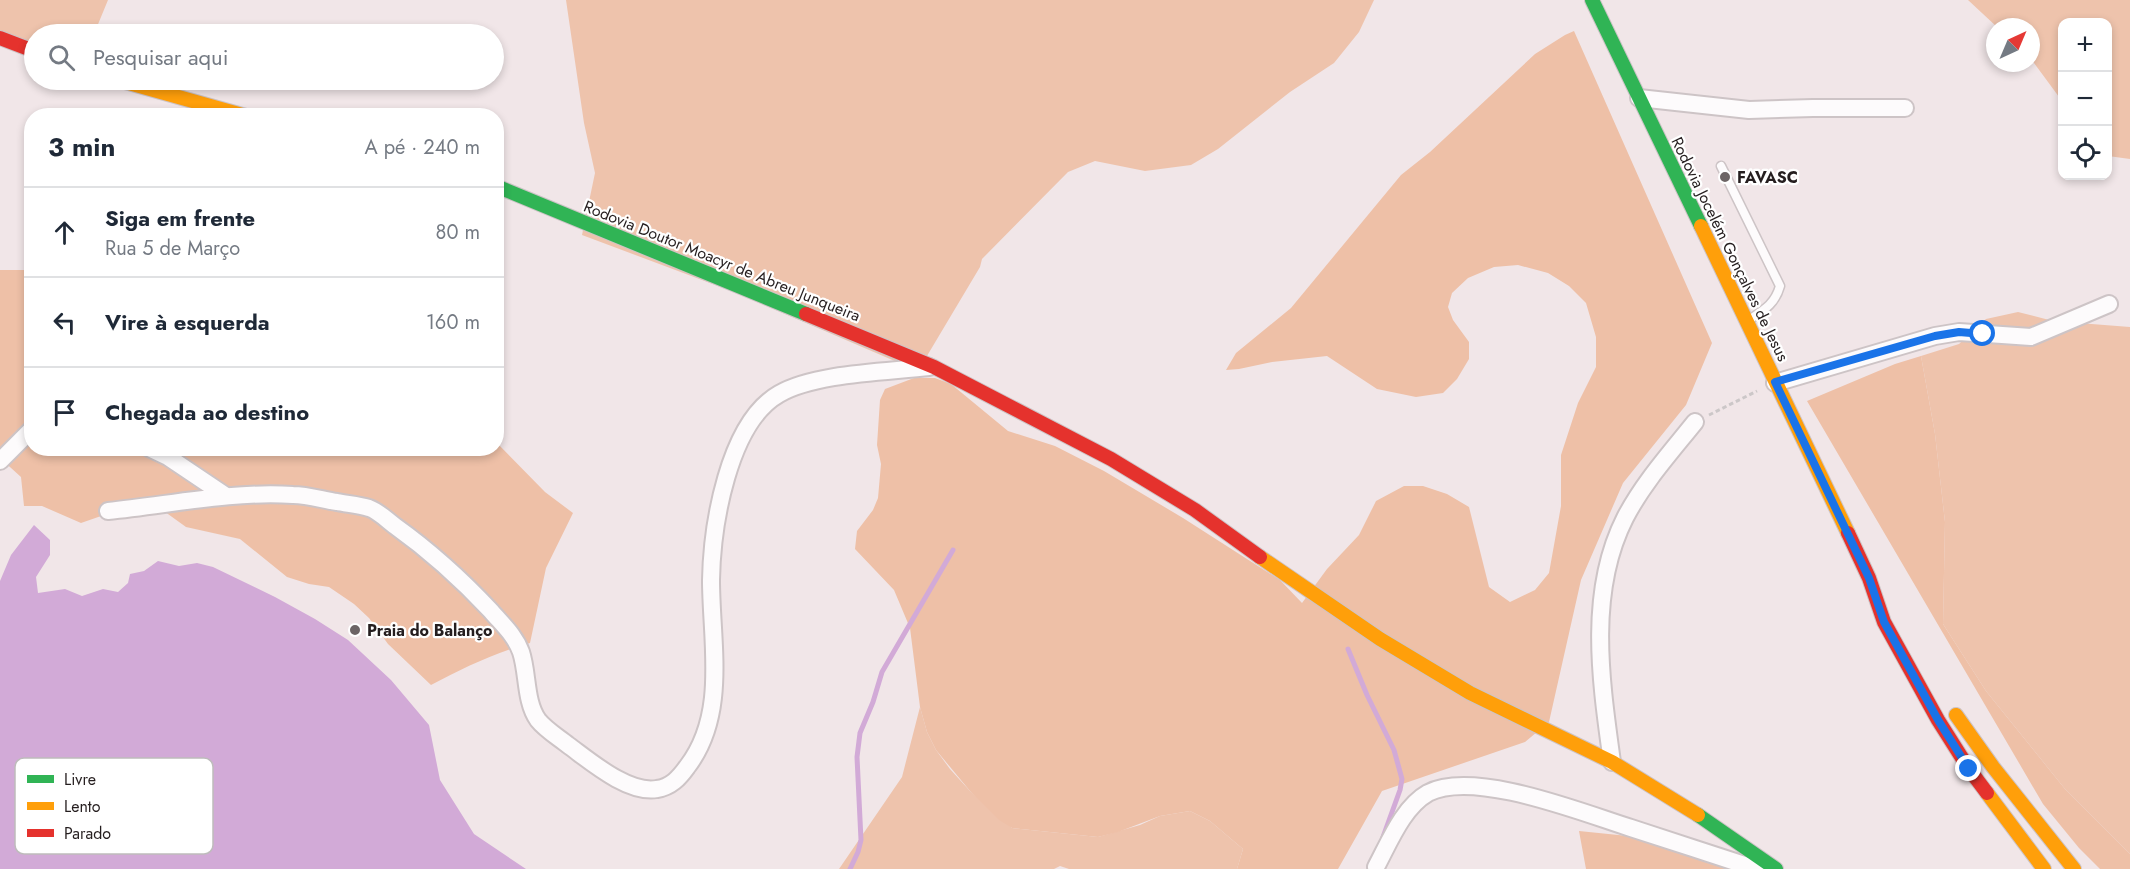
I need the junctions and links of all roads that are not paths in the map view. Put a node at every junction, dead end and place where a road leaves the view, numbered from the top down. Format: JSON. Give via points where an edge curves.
{"nodes":[{"id":1,"x":1592,"y":0,"type":"edge"},
{"id":2,"x":0,"y":38,"type":"edge"},
{"id":3,"x":24,"y":47,"type":"edge"},
{"id":4,"x":154,"y":90,"type":"edge"},
{"id":5,"x":1638,"y":98,"type":"junction"},
{"id":6,"x":218,"y":108,"type":"edge"},
{"id":7,"x":1905,"y":108,"type":"dead end"},
{"id":8,"x":1721,"y":166,"type":"dead end"},
{"id":9,"x":504,"y":189,"type":"edge"},
{"id":10,"x":2109,"y":304,"type":"dead end"},
{"id":11,"x":1746,"y":322,"type":"junction"},
{"id":12,"x":934,"y":367,"type":"junction"},
{"id":13,"x":1775,"y":382,"type":"junction"},
{"id":14,"x":1695,"y":422,"type":"road end"},
{"id":15,"x":24,"y":437,"type":"edge"},
{"id":16,"x":166,"y":456,"type":"edge"},
{"id":17,"x":0,"y":461,"type":"edge"},
{"id":18,"x":226,"y":496,"type":"junction"},
{"id":19,"x":108,"y":511,"type":"dead end"},
{"id":20,"x":1869,"y":578,"type":"junction"},
{"id":21,"x":1899,"y":618,"type":"dead end"},
{"id":22,"x":1948,"y":703,"type":"dead end"},
{"id":23,"x":1612,"y":762,"type":"junction"},
{"id":24,"x":1376,"y":867,"type":"dead end"},
{"id":25,"x":1757,"y":869,"type":"edge"},
{"id":26,"x":1776,"y":869,"type":"edge"},
{"id":27,"x":2044,"y":869,"type":"edge"},
{"id":28,"x":2074,"y":869,"type":"edge"}],
"edges":[{"from":1,"to":5,"type":"street","name":"Rodovia Jocelém Gonçalves de Jesus"},
{"from":2,"to":3,"type":"street"},
{"from":4,"to":6,"type":"street"},
{"from":5,"to":7,"type":"street","via":[[1749,110]]},
{"from":5,"to":11,"type":"street","name":"Rodovia Jocelém Gonçalves de Jesus"},
{"from":8,"to":11,"type":"lane","via":[[1780,286],[1769,307]]},
{"from":9,"to":12,"type":"street","name":"Rodovia Doutor Moacyr de Abreu Junqueira"},
{"from":10,"to":13,"type":"street","via":[[2031,337],[1959,332],[1935,336]]},
{"from":11,"to":13,"type":"street","name":"Rodovia Jocelém Gonçalves de Jesus"},
{"from":12,"to":18,"type":"street","via":[[806,382],[777,394],[759,410],[742,437],[725,481],[714,528],[711,580],[715,678],[711,710],[691,762],[679,778],[654,790],[639,789],[618,780],[541,724],[532,709],[520,652],[511,633],[463,581],[371,508],[294,495]]},
{"from":12,"to":23,"type":"street","name":"Rodovia Doutor Moacyr de Abreu Junqueira","via":[[1112,459],[1195,510],[1371,633],[1470,693]]},
{"from":13,"to":20,"type":"street","name":"Rodovia Jocelém Gonçalves de Jesus"},
{"from":14,"to":23,"type":"street","via":[[1645,486],[1625,518],[1610,554],[1603,591],[1601,668]]},
{"from":15,"to":17,"type":"street"},
{"from":16,"to":18,"type":"street"},
{"from":18,"to":19,"type":"street"},
{"from":20,"to":21,"type":"street","name":"Rodovia Jocelém Gonçalves de Jesus"},
{"from":20,"to":27,"type":"street","name":"Rodovia Jocelém Gonçalves de Jesus","via":[[1884,622],[1938,720],[1969,769]]},
{"from":22,"to":28,"type":"street"},
{"from":23,"to":26,"type":"street","name":"Rodovia Doutor Moacyr de Abreu Junqueira"},
{"from":24,"to":25,"type":"street","via":[[1416,801],[1429,792],[1452,786],[1530,796]]}]}
